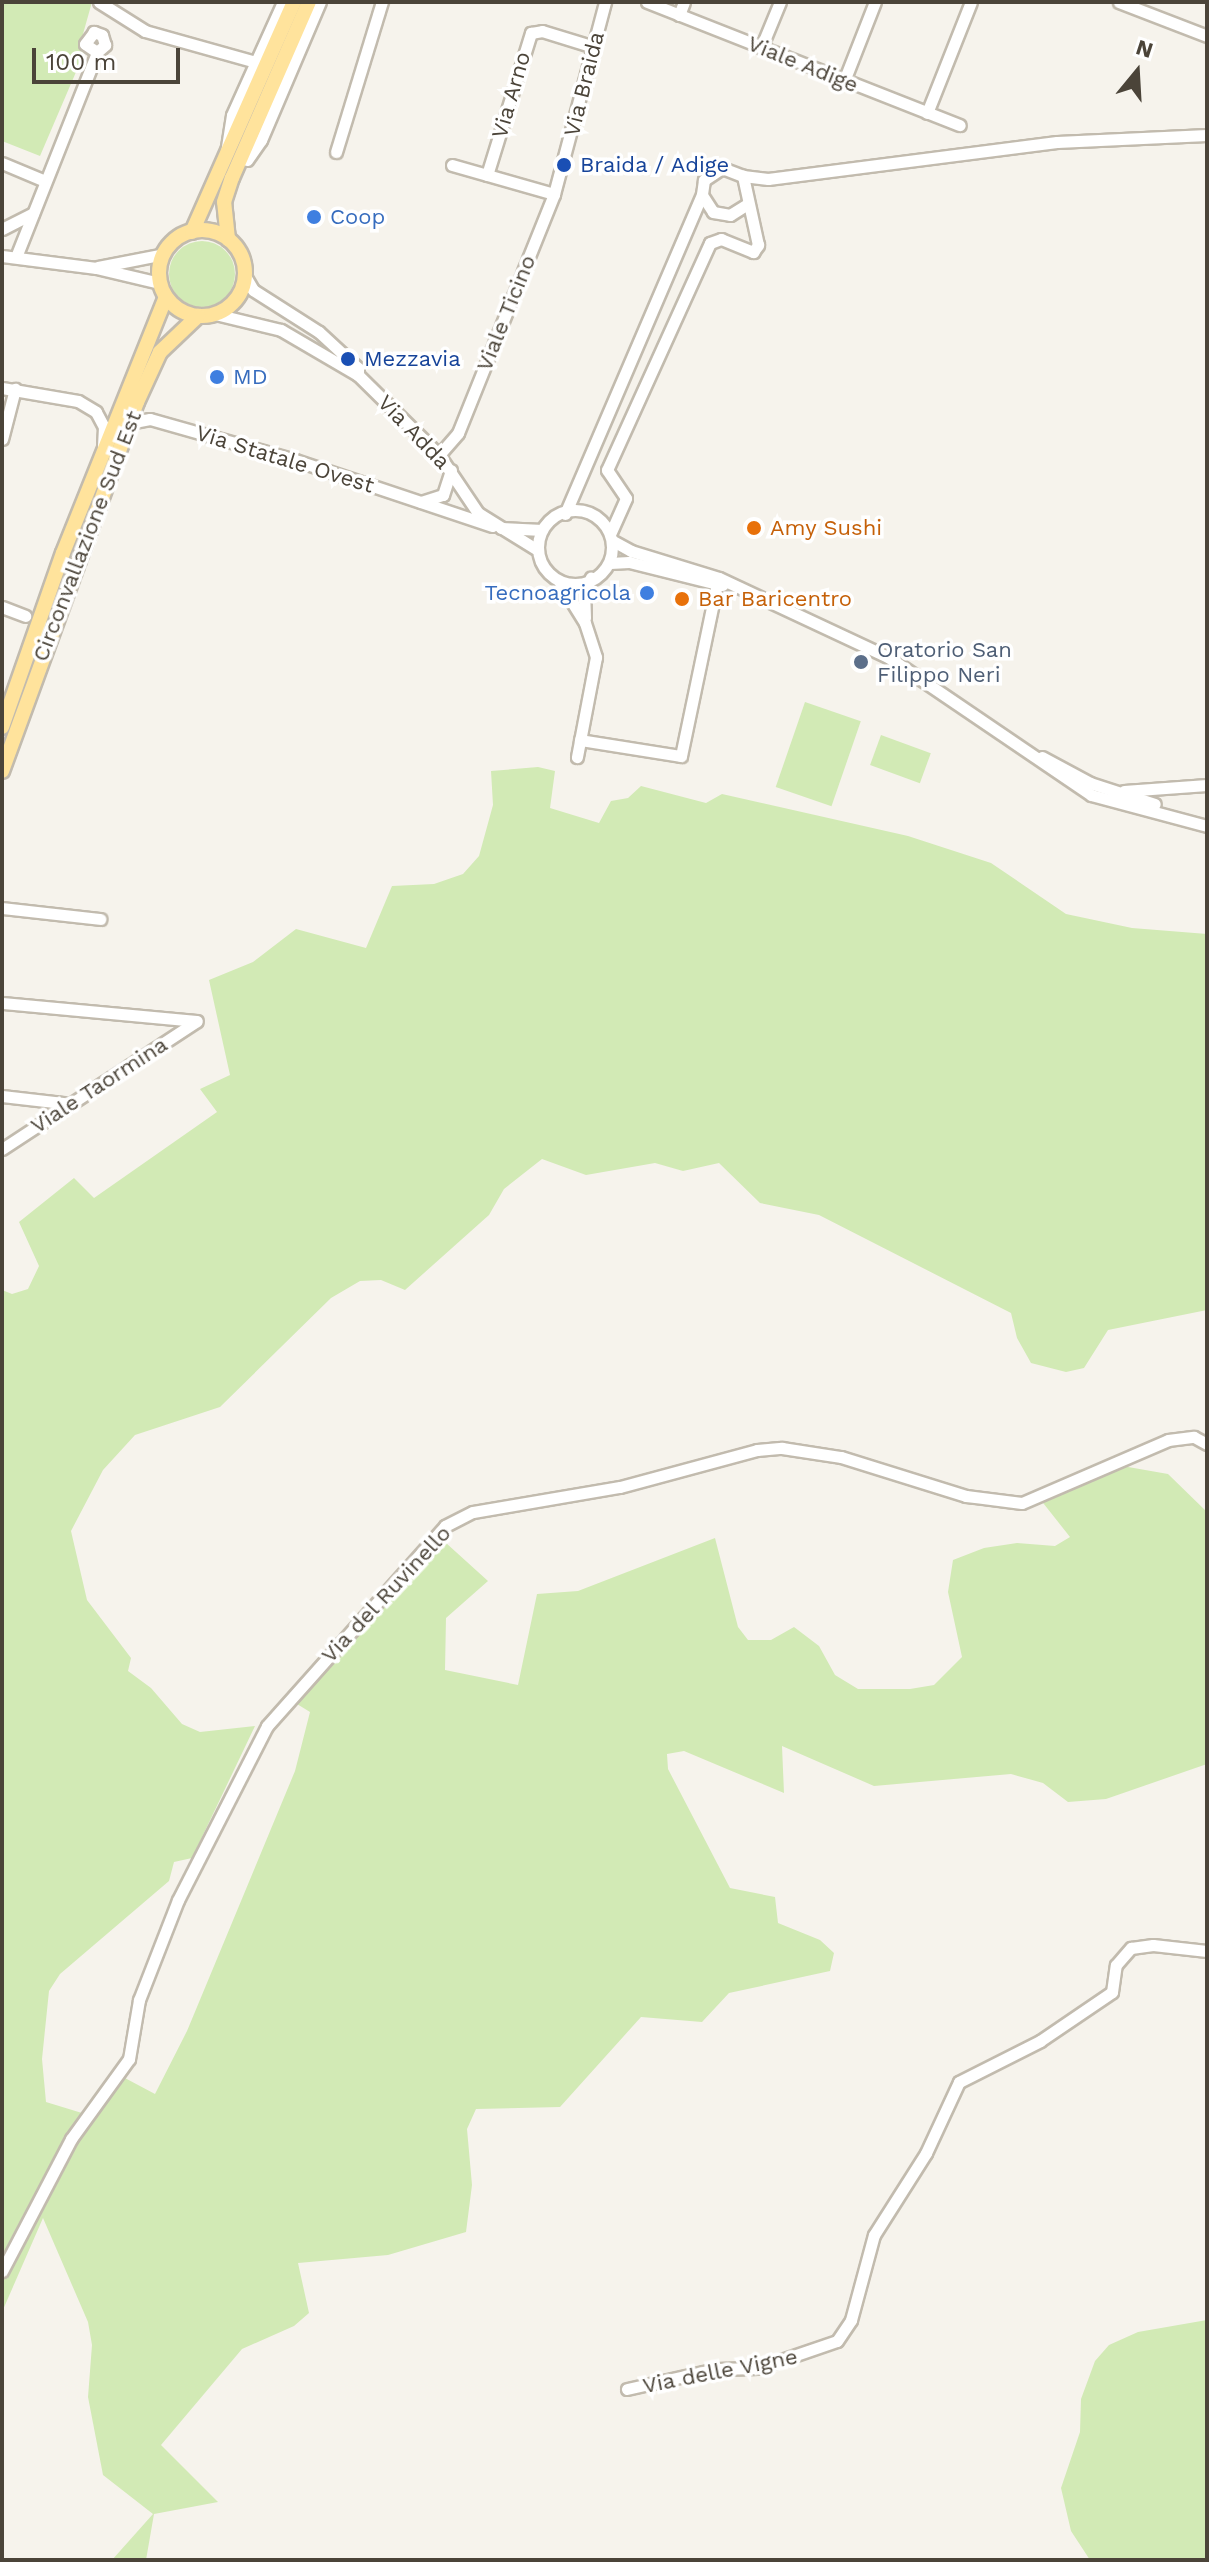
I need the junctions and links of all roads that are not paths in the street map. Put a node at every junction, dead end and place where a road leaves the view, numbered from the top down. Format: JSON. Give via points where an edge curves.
{"nodes":[{"id":1,"x":99,"y":2,"type":"edge"},
{"id":2,"x":283,"y":2,"type":"edge"},
{"id":3,"x":294,"y":2,"type":"edge"},
{"id":4,"x":309,"y":2,"type":"edge"},
{"id":5,"x":320,"y":2,"type":"edge"},
{"id":6,"x":382,"y":2,"type":"edge"},
{"id":7,"x":605,"y":2,"type":"edge"},
{"id":8,"x":647,"y":2,"type":"edge"},
{"id":9,"x":684,"y":2,"type":"edge"},
{"id":10,"x":780,"y":2,"type":"edge"},
{"id":11,"x":875,"y":2,"type":"edge"},
{"id":12,"x":971,"y":2,"type":"edge"},
{"id":13,"x":1119,"y":2,"type":"edge"},
{"id":14,"x":679,"y":15,"type":"junction"},
{"id":15,"x":1207,"y":36,"type":"edge"},
{"id":16,"x":594,"y":47,"type":"junction"},
{"id":17,"x":761,"y":48,"type":"junction"},
{"id":18,"x":97,"y":52,"type":"dead end"},
{"id":19,"x":256,"y":62,"type":"junction"},
{"id":20,"x":844,"y":81,"type":"junction"},
{"id":21,"x":927,"y":113,"type":"junction"},
{"id":22,"x":960,"y":125,"type":"dead end"},
{"id":23,"x":1207,"y":135,"type":"edge"},
{"id":24,"x":336,"y":152,"type":"dead end"},
{"id":25,"x":232,"y":160,"type":"junction"},
{"id":26,"x":2,"y":163,"type":"edge"},
{"id":27,"x":452,"y":165,"type":"dead end"},
{"id":28,"x":564,"y":165,"type":"joint"},
{"id":29,"x":487,"y":175,"type":"junction"},
{"id":30,"x":743,"y":176,"type":"junction"},
{"id":31,"x":768,"y":179,"type":"junction"},
{"id":32,"x":45,"y":181,"type":"junction"},
{"id":33,"x":749,"y":192,"type":"junction"},
{"id":34,"x":554,"y":194,"type":"junction"},
{"id":35,"x":702,"y":195,"type":"junction"},
{"id":36,"x":746,"y":205,"type":"junction"},
{"id":37,"x":713,"y":212,"type":"junction"},
{"id":38,"x":33,"y":213,"type":"junction"},
{"id":39,"x":730,"y":215,"type":"junction"},
{"id":40,"x":693,"y":220,"type":"junction"},
{"id":41,"x":2,"y":229,"type":"edge"},
{"id":42,"x":758,"y":230,"type":"junction"},
{"id":43,"x":192,"y":232,"type":"junction"},
{"id":44,"x":228,"y":239,"type":"junction"},
{"id":45,"x":164,"y":254,"type":"junction"},
{"id":46,"x":2,"y":256,"type":"edge"},
{"id":47,"x":16,"y":257,"type":"junction"},
{"id":48,"x":96,"y":268,"type":"junction"},
{"id":49,"x":245,"y":276,"type":"junction"},
{"id":50,"x":163,"y":290,"type":"junction"},
{"id":51,"x":215,"y":314,"type":"junction"},
{"id":52,"x":198,"y":316,"type":"junction"},
{"id":53,"x":358,"y":375,"type":"junction"},
{"id":54,"x":2,"y":388,"type":"edge"},
{"id":55,"x":15,"y":389,"type":"junction"},
{"id":56,"x":137,"y":402,"type":"junction"},
{"id":57,"x":150,"y":419,"type":"junction"},
{"id":58,"x":129,"y":423,"type":"junction"},
{"id":59,"x":2,"y":439,"type":"edge"},
{"id":60,"x":103,"y":455,"type":"junction"},
{"id":61,"x":439,"y":455,"type":"junction"},
{"id":62,"x":451,"y":470,"type":"junction"},
{"id":63,"x":577,"y":487,"type":"junction"},
{"id":64,"x":419,"y":503,"type":"junction"},
{"id":65,"x":624,"y":510,"type":"junction"},
{"id":66,"x":565,"y":514,"type":"junction"},
{"id":67,"x":594,"y":514,"type":"junction"},
{"id":68,"x":494,"y":527,"type":"junction"},
{"id":69,"x":542,"y":530,"type":"junction"},
{"id":70,"x":612,"y":536,"type":"junction"},
{"id":71,"x":536,"y":549,"type":"junction"},
{"id":72,"x":610,"y":563,"type":"junction"},
{"id":73,"x":591,"y":577,"type":"junction"},
{"id":74,"x":559,"y":581,"type":"junction"},
{"id":75,"x":717,"y":584,"type":"junction"},
{"id":76,"x":738,"y":589,"type":"junction"},
{"id":77,"x":2,"y":607,"type":"edge"},
{"id":78,"x":25,"y":616,"type":"dead end"},
{"id":79,"x":585,"y":623,"type":"junction"},
{"id":80,"x":2,"y":727,"type":"edge"},
{"id":81,"x":580,"y":740,"type":"junction"},
{"id":82,"x":1011,"y":740,"type":"junction"},
{"id":83,"x":577,"y":757,"type":"dead end"},
{"id":84,"x":2,"y":771,"type":"edge"},
{"id":85,"x":1207,"y":785,"type":"edge"},
{"id":86,"x":1113,"y":791,"type":"junction"},
{"id":87,"x":1207,"y":826,"type":"edge"},
{"id":88,"x":2,"y":908,"type":"edge"},
{"id":89,"x":100,"y":919,"type":"dead end"},
{"id":90,"x":2,"y":1003,"type":"edge"},
{"id":91,"x":2,"y":1096,"type":"edge"},
{"id":92,"x":72,"y":1104,"type":"junction"},
{"id":93,"x":2,"y":1149,"type":"edge"},
{"id":94,"x":1207,"y":1444,"type":"edge"},
{"id":95,"x":1207,"y":1951,"type":"edge"},
{"id":96,"x":2,"y":2271,"type":"edge"},
{"id":97,"x":627,"y":2389,"type":"dead end"}],
"edges":[{"from":1,"to":19,"type":"street","via":[[145,31]]},
{"from":2,"to":19,"type":"street"},
{"from":3,"to":25,"type":"main road"},
{"from":4,"to":25,"type":"main road"},
{"from":5,"to":25,"type":"street","via":[[261,140],[245,164]]},
{"from":6,"to":24,"type":"street"},
{"from":7,"to":16,"type":"street","name":"Via Braida"},
{"from":8,"to":14,"type":"street","name":"Viale Adige"},
{"from":9,"to":14,"type":"street"},
{"from":10,"to":17,"type":"street"},
{"from":11,"to":20,"type":"street"},
{"from":12,"to":21,"type":"street"},
{"from":13,"to":15,"type":"street"},
{"from":14,"to":17,"type":"street","name":"Viale Adige"},
{"from":16,"to":28,"type":"street","name":"Via Braida"},
{"from":16,"to":29,"type":"street","name":"Via Arno","via":[[542,31],[531,33]]},
{"from":17,"to":20,"type":"street","name":"Viale Adige"},
{"from":18,"to":32,"type":"street"},
{"from":19,"to":25,"type":"street","via":[[232,115]]},
{"from":20,"to":21,"type":"street","name":"Viale Adige"},
{"from":21,"to":22,"type":"street","name":"Viale Adige"},
{"from":23,"to":31,"type":"street","via":[[1057,142]]},
{"from":25,"to":43,"type":"main road"},
{"from":25,"to":44,"type":"main road","via":[[224,202]]},
{"from":26,"to":32,"type":"street"},
{"from":27,"to":29,"type":"street"},
{"from":28,"to":34,"type":"street","name":"Viale Ticino"},
{"from":29,"to":34,"type":"street"},
{"from":30,"to":31,"type":"street"},
{"from":30,"to":33,"type":"street"},
{"from":30,"to":35,"type":"street","via":[[730,168],[715,170],[704,180]]},
{"from":31,"to":33,"type":"street"},
{"from":32,"to":38,"type":"street"},
{"from":33,"to":36,"type":"street"},
{"from":34,"to":61,"type":"street","name":"Viale Ticino","via":[[458,433]]},
{"from":35,"to":37,"type":"street"},
{"from":35,"to":40,"type":"street"},
{"from":36,"to":39,"type":"street"},
{"from":36,"to":42,"type":"street"},
{"from":37,"to":39,"type":"street"},
{"from":37,"to":40,"type":"street"},
{"from":38,"to":41,"type":"street"},
{"from":38,"to":47,"type":"street"},
{"from":39,"to":42,"type":"street"},
{"from":40,"to":63,"type":"street","via":[[611,398]]},
{"from":42,"to":65,"type":"street","via":[[753,252],[721,239],[710,243],[607,470],[611,482],[625,493]]},
{"from":43,"to":44,"type":"main road","via":[[211,231]]},
{"from":43,"to":45,"type":"main road","via":[[175,240]]},
{"from":44,"to":49,"type":"main road","via":[[241,255]]},
{"from":45,"to":48,"type":"street"},
{"from":45,"to":50,"type":"main road"},
{"from":46,"to":47,"type":"street"},
{"from":47,"to":48,"type":"street"},
{"from":48,"to":50,"type":"street"},
{"from":49,"to":51,"type":"main road","via":[[234,303]]},
{"from":49,"to":53,"type":"street","via":[[253,290],[319,332],[358,368]]},
{"from":50,"to":52,"type":"main road","via":[[180,310]]},
{"from":50,"to":60,"type":"main road","name":"Circonvallazione Sud Est"},
{"from":51,"to":52,"type":"main road"},
{"from":51,"to":53,"type":"street","via":[[281,330]]},
{"from":52,"to":56,"type":"main road","name":"Circonvallazione Sud Est","via":[[160,352]]},
{"from":53,"to":61,"type":"street","name":"Via Adda"},
{"from":54,"to":55,"type":"street"},
{"from":55,"to":59,"type":"street"},
{"from":55,"to":60,"type":"street","via":[[78,401],[96,412],[104,427]]},
{"from":56,"to":57,"type":"street"},
{"from":56,"to":58,"type":"main road","name":"Circonvallazione Sud Est"},
{"from":57,"to":58,"type":"street","name":"Via Statale Ovest"},
{"from":57,"to":64,"type":"street","name":"Via Statale Ovest"},
{"from":58,"to":84,"type":"main road","name":"Circonvallazione Sud Est"},
{"from":60,"to":80,"type":"main road","name":"Circonvallazione Sud Est"},
{"from":61,"to":62,"type":"street","name":"Via Adda"},
{"from":62,"to":64,"type":"street","via":[[443,495]]},
{"from":62,"to":68,"type":"street","name":"Via Adda"},
{"from":63,"to":66,"type":"street"},
{"from":63,"to":67,"type":"street"},
{"from":64,"to":68,"type":"street","name":"Via Statale Ovest"},
{"from":65,"to":67,"type":"street"},
{"from":65,"to":70,"type":"street"},
{"from":66,"to":67,"type":"street"},
{"from":66,"to":69,"type":"street"},
{"from":67,"to":70,"type":"street"},
{"from":68,"to":69,"type":"street","name":"Via Statale Ovest"},
{"from":68,"to":71,"type":"street","name":"Via Statale Ovest"},
{"from":69,"to":71,"type":"street"},
{"from":70,"to":72,"type":"street"},
{"from":70,"to":76,"type":"street"},
{"from":71,"to":74,"type":"street","name":"Via Statale Ovest","via":[[546,572]]},
{"from":72,"to":73,"type":"street"},
{"from":72,"to":75,"type":"street","via":[[629,562]]},
{"from":73,"to":74,"type":"street"},
{"from":73,"to":79,"type":"street","via":[[584,593]]},
{"from":74,"to":79,"type":"street","name":"Via Statale Ovest"},
{"from":75,"to":76,"type":"street"},
{"from":75,"to":81,"type":"street","via":[[681,756]]},
{"from":76,"to":82,"type":"street","via":[[888,657]]},
{"from":77,"to":78,"type":"street"},
{"from":79,"to":81,"type":"street","via":[[596,657]]},
{"from":81,"to":83,"type":"street"},
{"from":82,"to":86,"type":"street"},
{"from":82,"to":87,"type":"street","via":[[1091,795]]},
{"from":85,"to":86,"type":"street","via":[[1167,792]]},
{"from":86,"to":87,"type":"street"},
{"from":88,"to":89,"type":"street"},
{"from":90,"to":92,"type":"street","name":"Viale Taormina","via":[[197,1021]]},
{"from":91,"to":92,"type":"street"},
{"from":92,"to":93,"type":"street","name":"Viale Taormina"},
{"from":94,"to":96,"type":"street","name":"Via del Ruvinello","via":[[1194,1437],[1168,1440],[1022,1503],[966,1496],[841,1457],[782,1448],[757,1450],[620,1487],[473,1512],[445,1526],[267,1726],[178,1900],[139,2000],[129,2059],[71,2139]]},
{"from":95,"to":97,"type":"street","name":"Via delle Vigne","via":[[1131,1948],[1116,1965],[1112,1992],[1040,2041],[959,2082],[926,2153],[874,2235],[851,2320],[837,2341],[758,2368],[716,2369]]}]}
